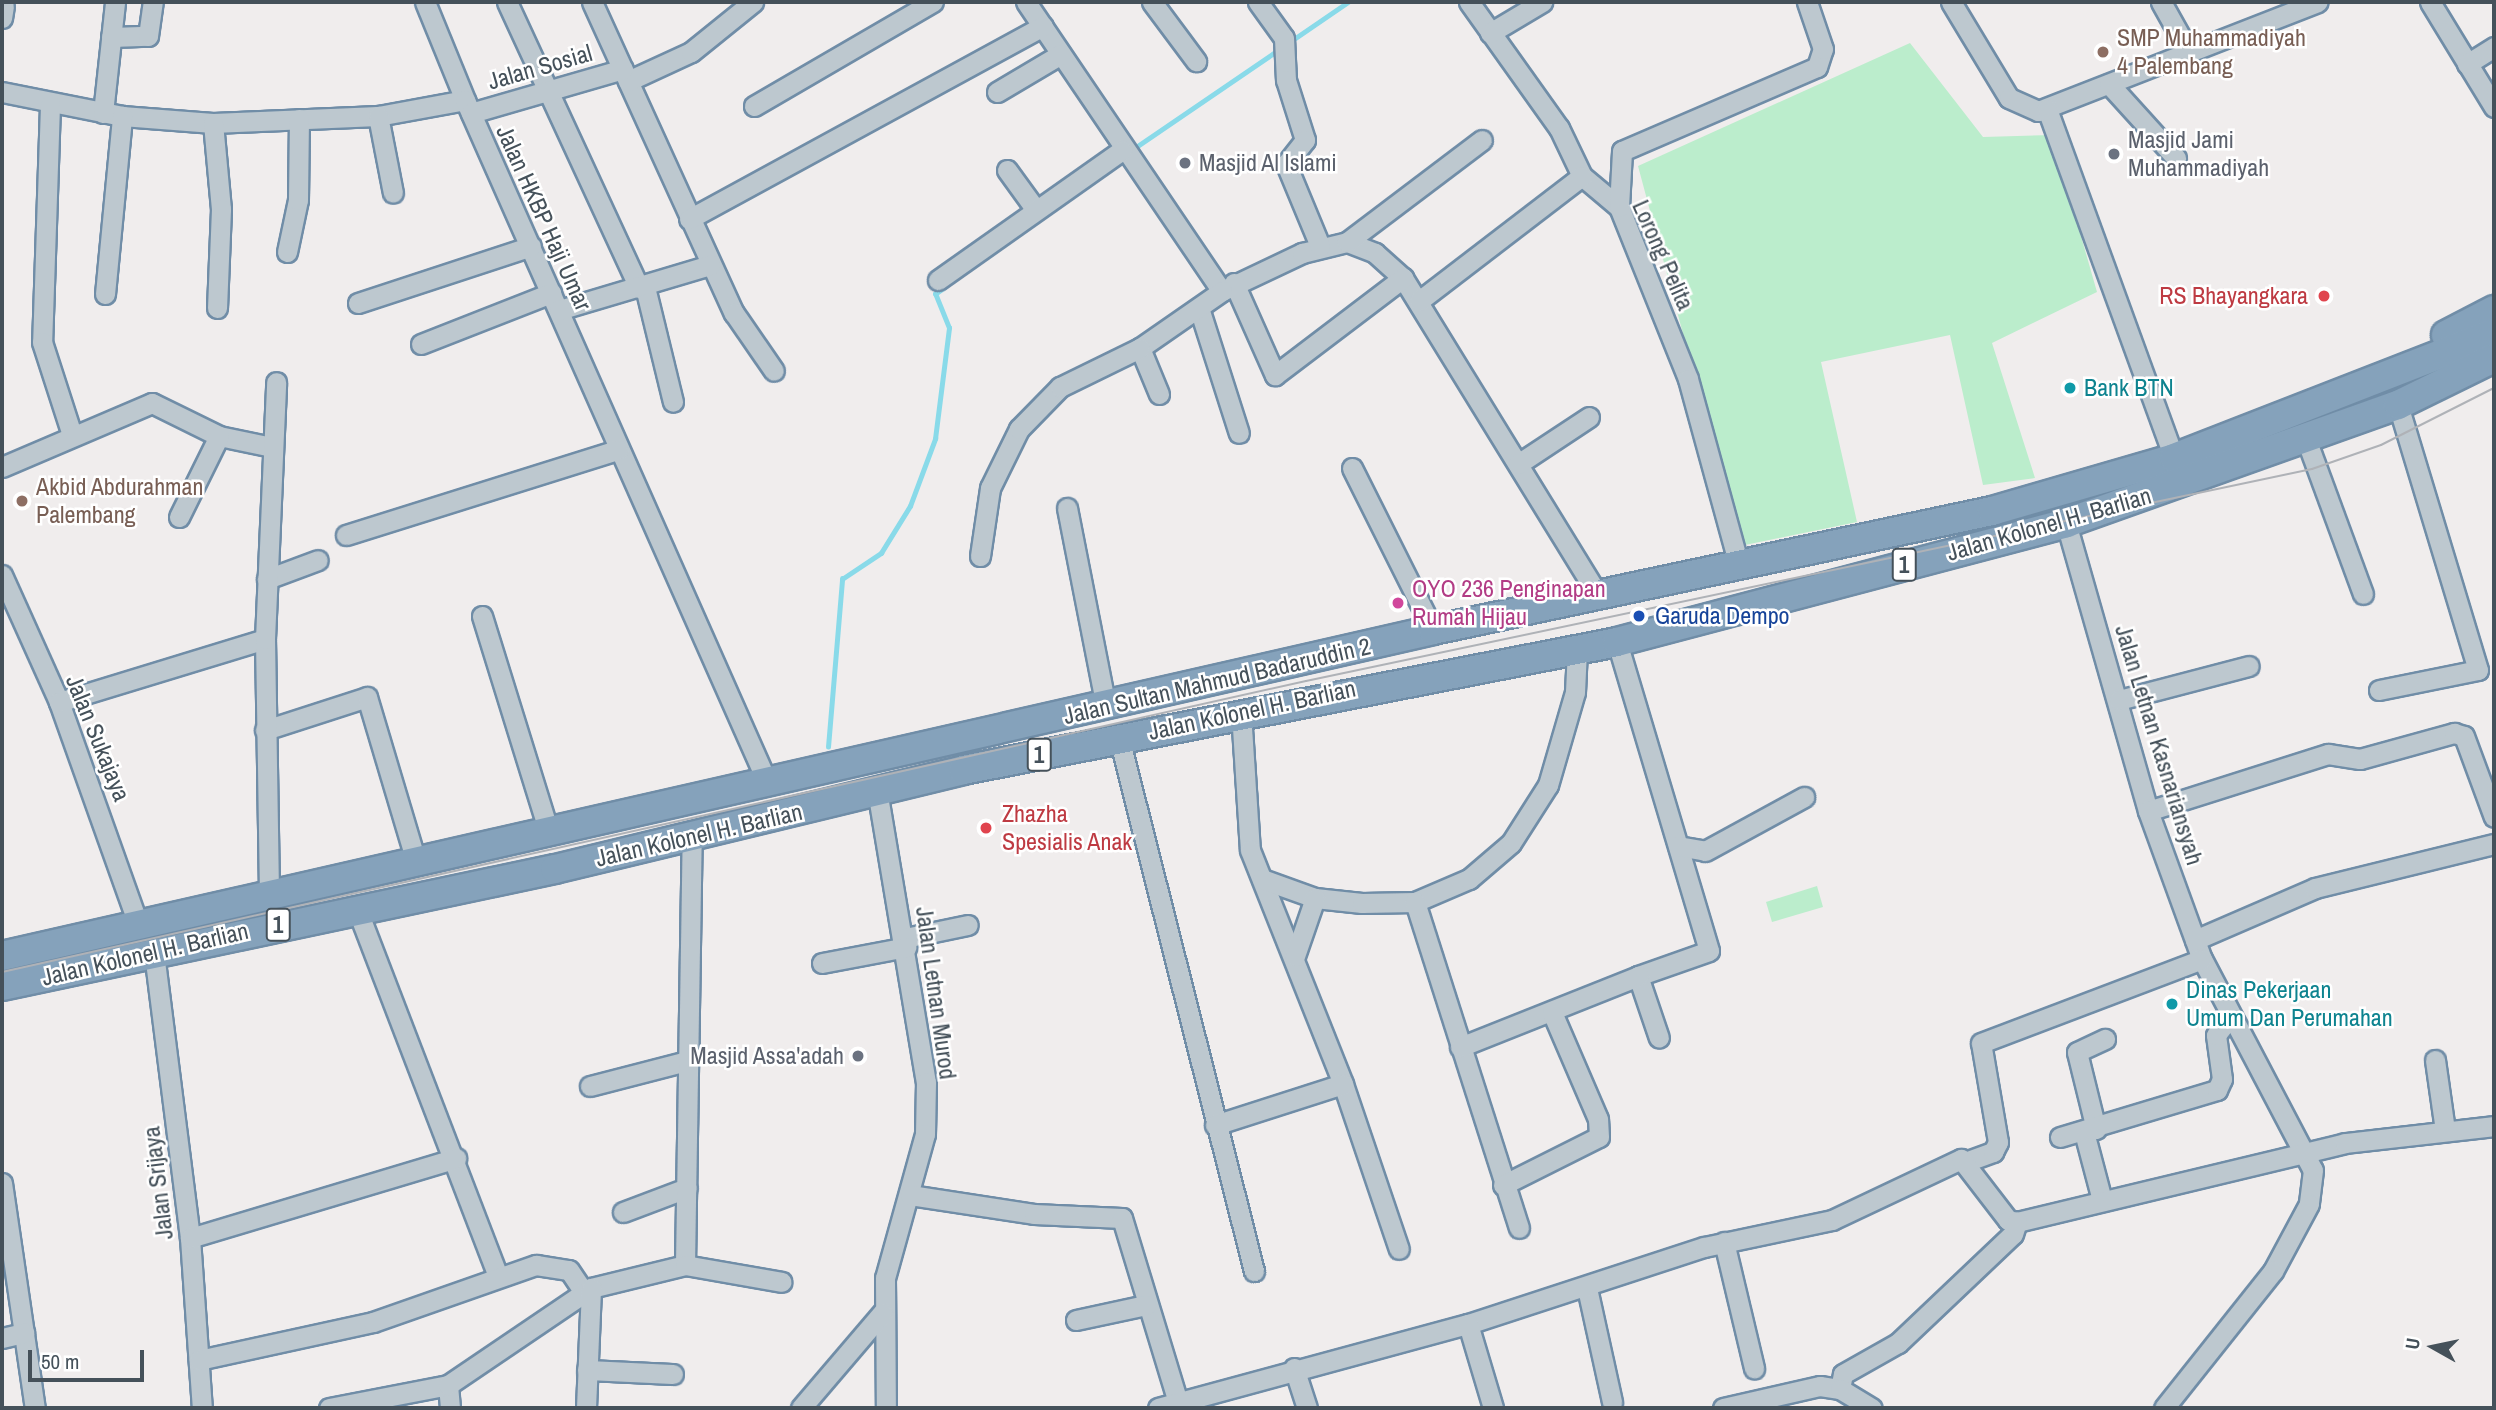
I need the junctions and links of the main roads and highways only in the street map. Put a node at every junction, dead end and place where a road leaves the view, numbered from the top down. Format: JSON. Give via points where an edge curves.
{"nodes":[{"id":1,"x":2494,"y":310,"type":"edge"},
{"id":2,"x":2487,"y":355,"type":"edge"},
{"id":3,"x":2402,"y":373,"type":"junction"},
{"id":4,"x":1599,"y":596,"type":"joint"},
{"id":5,"x":1300,"y":661,"type":"junction"},
{"id":6,"x":1307,"y":698,"type":"junction"},
{"id":7,"x":549,"y":833,"type":"joint"},
{"id":8,"x":2,"y":956,"type":"edge"},
{"id":9,"x":2,"y":986,"type":"edge"}],
"edges":[{"from":1,"to":3,"type":"highway","via":[[2438,338]]},
{"from":2,"to":3,"type":"highway","name":"Jalan Kolonel H. Barlian","number":"1"},
{"from":2,"to":6,"type":"highway","name":"Jalan Kolonel H. Barlian","number":"1","via":[[2402,403],[2066,523],[1617,642]]},
{"from":3,"to":4,"type":"highway","name":"Jalan Kolonel H. Barlian","number":"1","via":[[2174,458],[1968,517]]},
{"from":4,"to":5,"type":"highway","name":"Jalan Sultan Mahmud Badaruddin 2","number":"1"},
{"from":5,"to":6,"type":"highway"},
{"from":5,"to":7,"type":"highway","name":"Jalan Sultan Mahmud Badaruddin 2","number":"1"},
{"from":6,"to":9,"type":"highway","name":"Jalan Kolonel H. Barlian","number":"1"},
{"from":7,"to":8,"type":"highway","name":"Jalan Kolonel H. Barlian","number":"1"}]}
